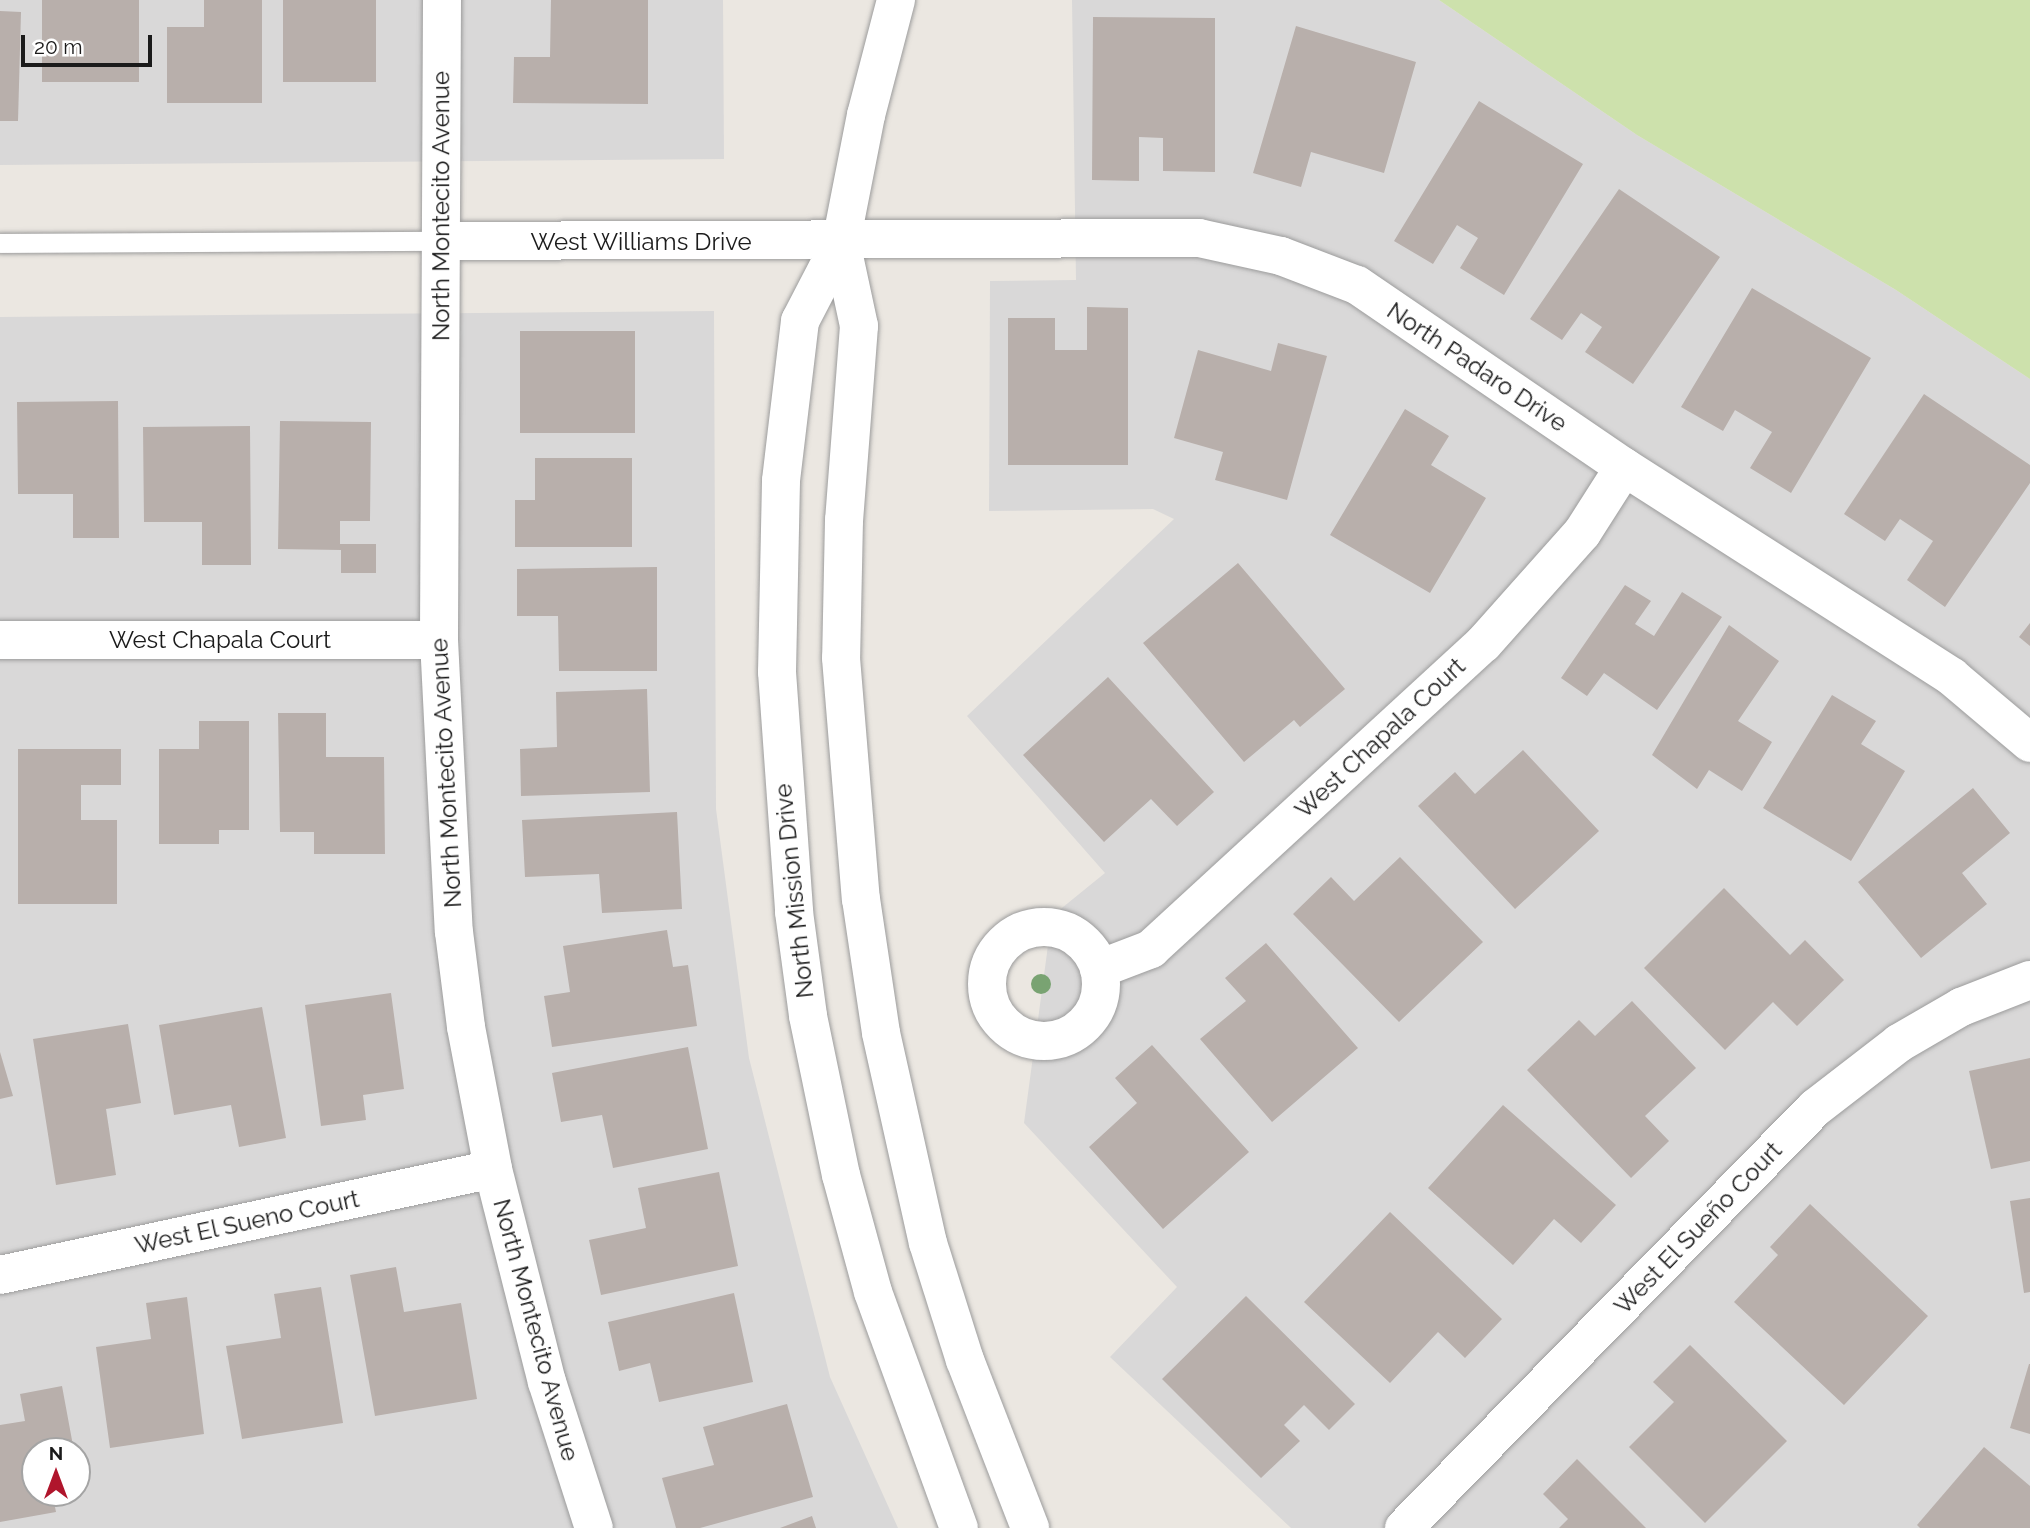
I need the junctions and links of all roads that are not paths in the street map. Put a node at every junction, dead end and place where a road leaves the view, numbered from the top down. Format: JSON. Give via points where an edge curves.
{"nodes":[{"id":1,"x":442,"y":0,"type":"edge"},
{"id":2,"x":896,"y":0,"type":"edge"},
{"id":3,"x":440,"y":241,"type":"junction"},
{"id":4,"x":841,"y":242,"type":"junction"},
{"id":5,"x":0,"y":243,"type":"edge"},
{"id":6,"x":1624,"y":467,"type":"junction"},
{"id":7,"x":0,"y":640,"type":"edge"},
{"id":8,"x":439,"y":640,"type":"junction"},
{"id":9,"x":2030,"y":743,"type":"edge"},
{"id":10,"x":1099,"y":969,"type":"dead end"},
{"id":11,"x":2030,"y":980,"type":"edge"},
{"id":12,"x":493,"y":1169,"type":"junction"},
{"id":13,"x":0,"y":1275,"type":"edge"},
{"id":14,"x":594,"y":1528,"type":"edge"},
{"id":15,"x":959,"y":1528,"type":"edge"},
{"id":16,"x":1030,"y":1528,"type":"edge"},
{"id":17,"x":1404,"y":1528,"type":"edge"}],
"edges":[{"from":1,"to":3,"type":"street","name":"North Montecito Avenue"},
{"from":2,"to":4,"type":"street","name":"North Mission Drive","via":[[872,89]]},
{"from":3,"to":4,"type":"street","name":"West Williams Drive"},
{"from":3,"to":5,"type":"lane"},
{"from":3,"to":8,"type":"street","name":"North Montecito Avenue"},
{"from":4,"to":6,"type":"street","name":"North Padaro Drive","via":[[1199,238],[1281,256],[1357,285]]},
{"from":4,"to":15,"type":"street","name":"North Mission Drive","via":[[800,321],[789,389],[778,590],[782,794],[808,1016],[841,1175],[873,1292]]},
{"from":4,"to":16,"type":"street","name":"North Mission Drive","via":[[859,326],[844,520],[841,658],[861,899],[881,1033],[928,1243],[965,1360]]},
{"from":6,"to":9,"type":"street","name":"North Padaro Drive","via":[[1952,677]]},
{"from":6,"to":10,"type":"street","name":"West Chapala Court","via":[[1583,533],[1483,644],[1151,949]]},
{"from":7,"to":8,"type":"street","name":"West Chapala Court"},
{"from":8,"to":12,"type":"street","name":"North Montecito Avenue","via":[[454,932],[466,1027]]},
{"from":11,"to":17,"type":"street","name":"West El Sueño Court","via":[[1961,1007],[1899,1043],[1815,1108]]},
{"from":12,"to":13,"type":"street","name":"West El Sueno Court"},
{"from":12,"to":14,"type":"street","name":"North Montecito Avenue","via":[[547,1382]]}]}
